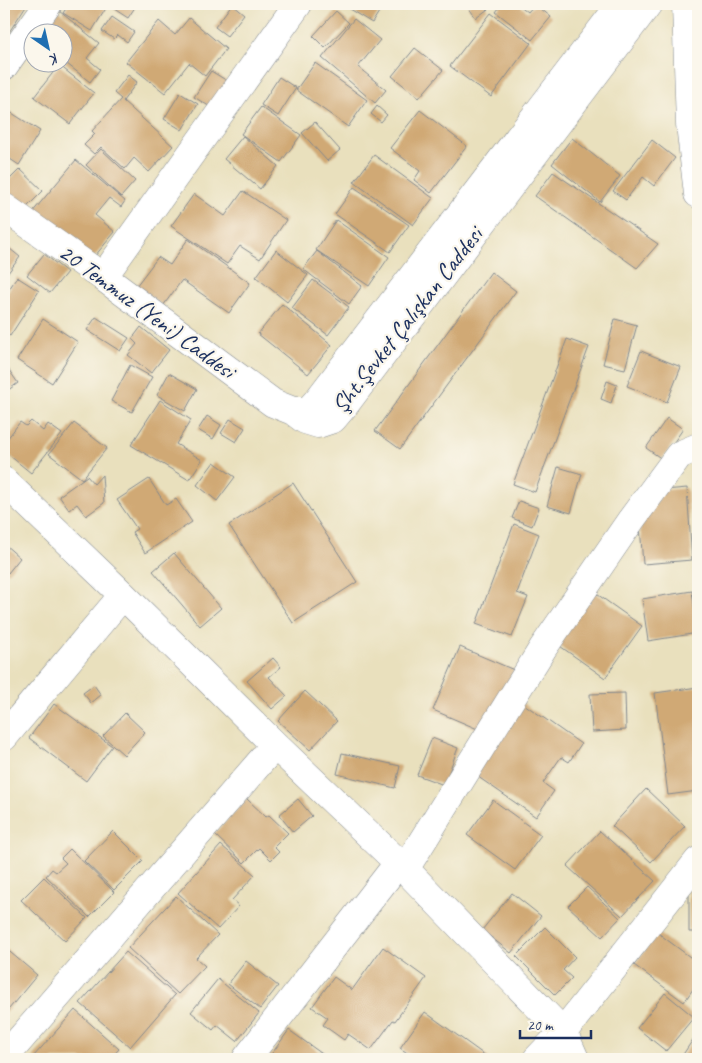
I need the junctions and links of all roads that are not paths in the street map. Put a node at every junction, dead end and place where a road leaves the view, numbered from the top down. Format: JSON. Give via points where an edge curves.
{"nodes":[{"id":1,"x":48,"y":4,"type":"edge"},
{"id":2,"x":298,"y":4,"type":"edge"},
{"id":3,"x":622,"y":4,"type":"edge"},
{"id":4,"x":648,"y":4,"type":"edge"},
{"id":5,"x":686,"y":4,"type":"edge"},
{"id":6,"x":4,"y":66,"type":"edge"},
{"id":7,"x":698,"y":194,"type":"edge"},
{"id":8,"x":4,"y":207,"type":"edge"},
{"id":9,"x":103,"y":277,"type":"junction"},
{"id":10,"x":293,"y":411,"type":"junction"},
{"id":11,"x":698,"y":447,"type":"edge"},
{"id":12,"x":4,"y":481,"type":"edge"},
{"id":13,"x":123,"y":595,"type":"junction"},
{"id":14,"x":4,"y":737,"type":"edge"},
{"id":15,"x":275,"y":745,"type":"junction"},
{"id":16,"x":698,"y":861,"type":"edge"},
{"id":17,"x":402,"y":866,"type":"junction"},
{"id":18,"x":563,"y":1032,"type":"junction"},
{"id":19,"x":4,"y":1058,"type":"edge"},
{"id":20,"x":246,"y":1059,"type":"edge"},
{"id":21,"x":537,"y":1059,"type":"edge"},
{"id":22,"x":575,"y":1059,"type":"edge"}],
"edges":[{"from":1,"to":6,"type":"street"},
{"from":2,"to":9,"type":"street"},
{"from":3,"to":10,"type":"street","name":"Şht.Şevket Çalışkan Caddesi","via":[[318,400],[308,411]]},
{"from":4,"to":10,"type":"street","name":"Şht.Şevket Çalışkan Caddesi","via":[[344,406],[332,419],[318,424]]},
{"from":5,"to":7,"type":"street","via":[[690,124]]},
{"from":8,"to":9,"type":"street","name":"20 Temmuz (Yeni) Caddesi"},
{"from":9,"to":10,"type":"street","name":"20 Temmuz (Yeni) Caddesi","via":[[273,403]]},
{"from":11,"to":17,"type":"street","via":[[679,455],[630,520]]},
{"from":12,"to":13,"type":"street"},
{"from":13,"to":14,"type":"street"},
{"from":13,"to":15,"type":"street"},
{"from":15,"to":17,"type":"street"},
{"from":15,"to":19,"type":"street"},
{"from":16,"to":18,"type":"street"},
{"from":17,"to":18,"type":"street"},
{"from":17,"to":20,"type":"street"},
{"from":18,"to":21,"type":"street"},
{"from":18,"to":22,"type":"street"}]}
